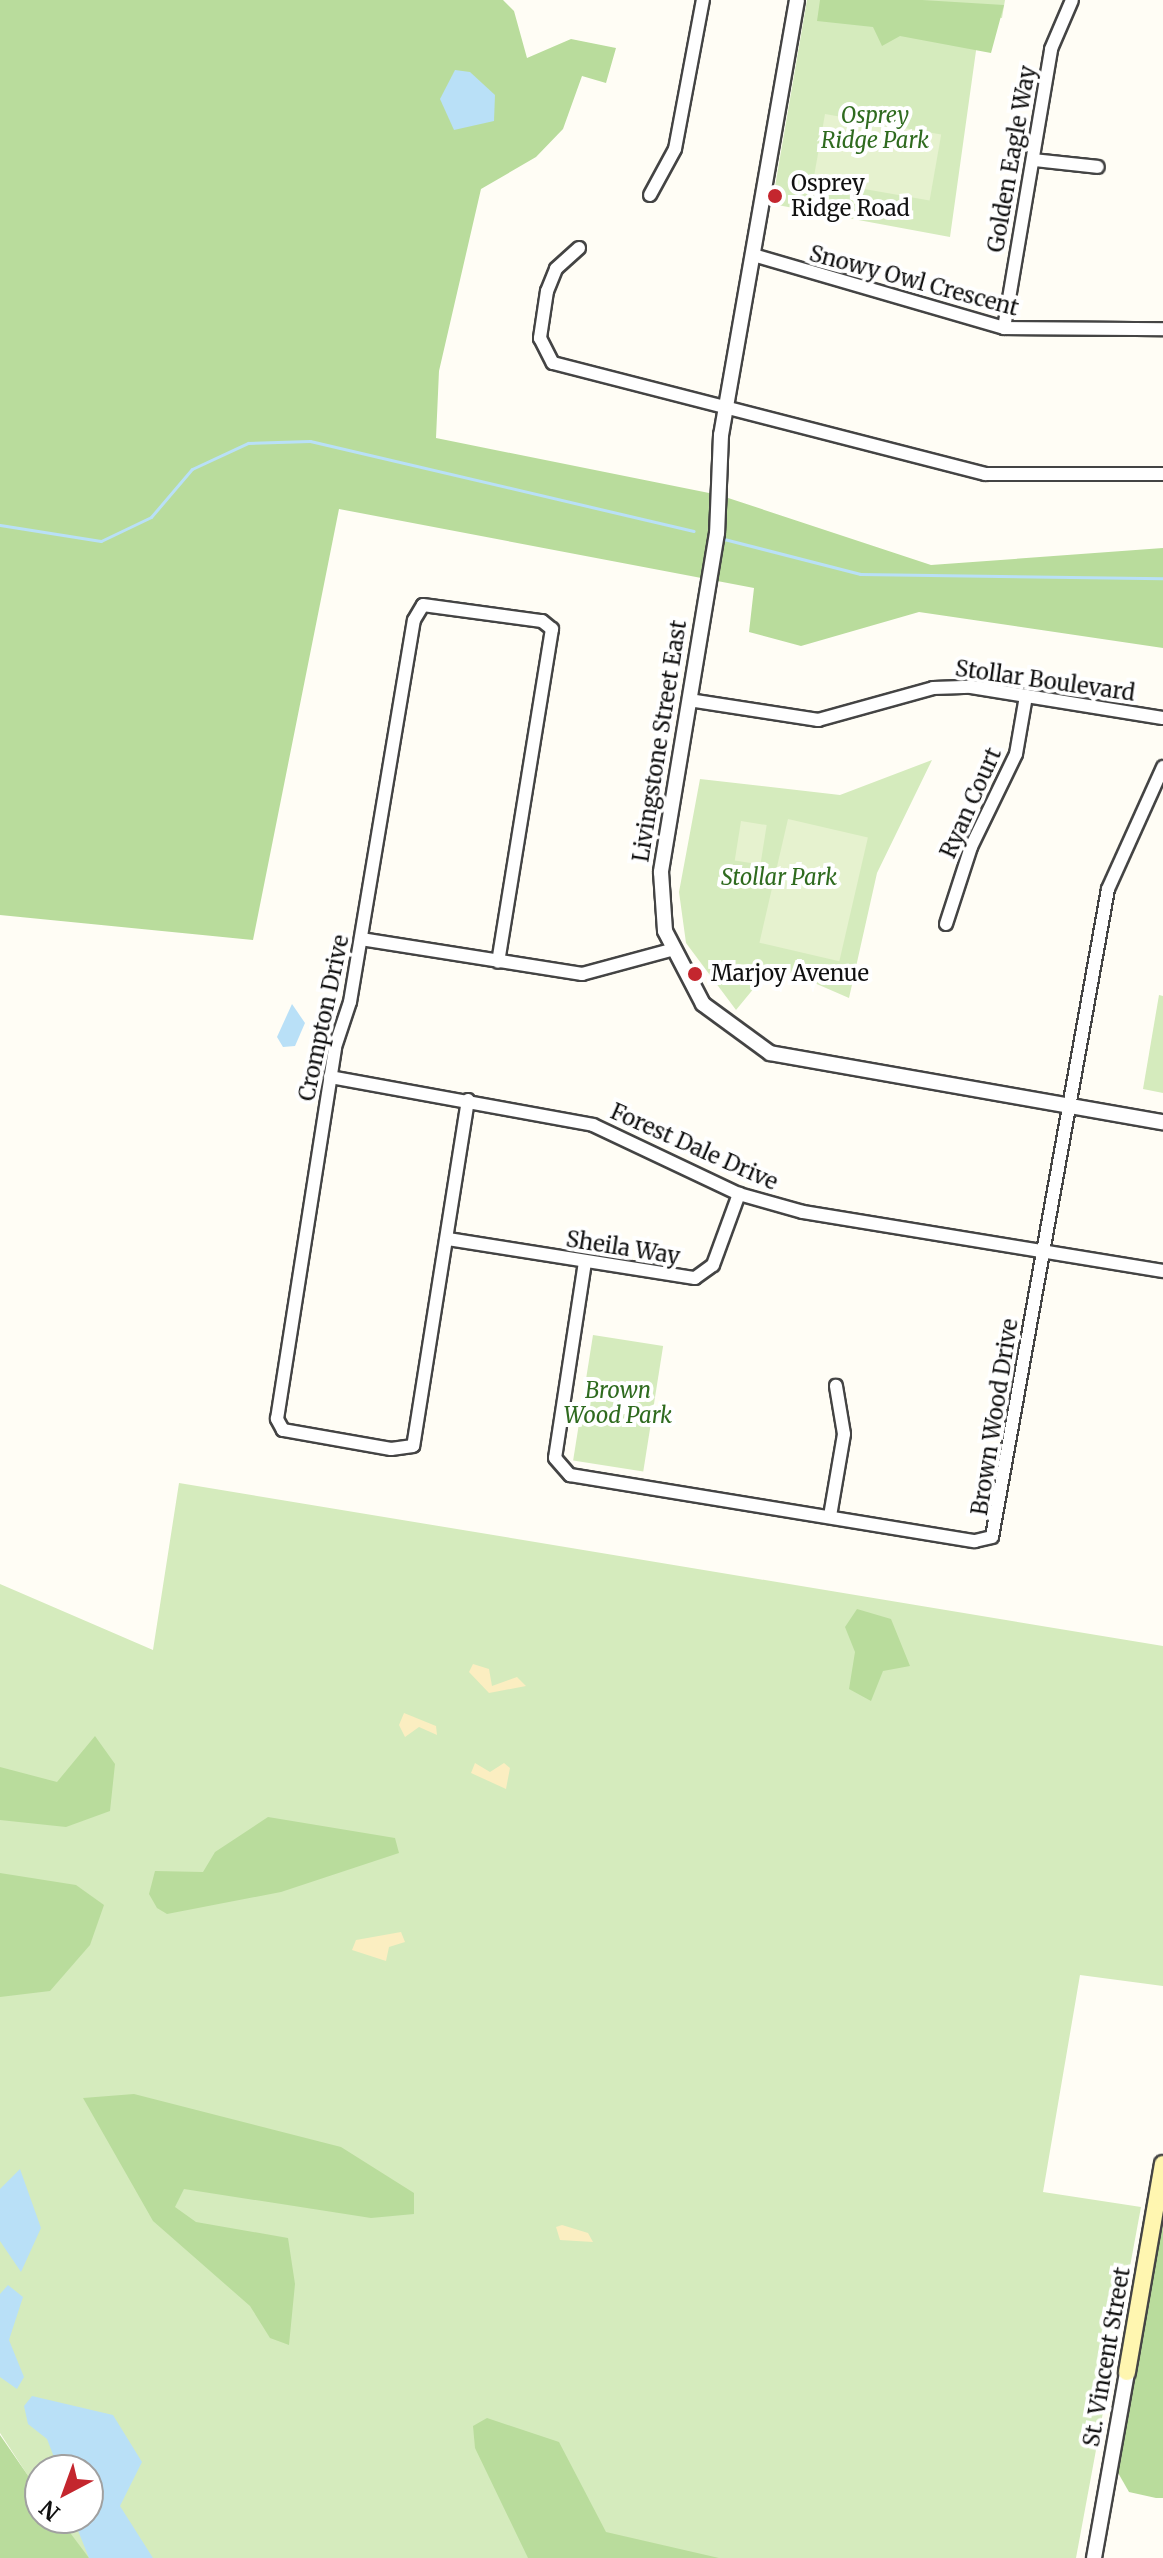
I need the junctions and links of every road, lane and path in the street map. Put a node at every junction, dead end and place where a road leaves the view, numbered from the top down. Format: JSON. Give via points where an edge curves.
{"nodes":[{"id":1,"x":703,"y":0,"type":"edge"},
{"id":2,"x":797,"y":0,"type":"edge"},
{"id":3,"x":1072,"y":0,"type":"edge"},
{"id":4,"x":1034,"y":160,"type":"junction"},
{"id":5,"x":1098,"y":167,"type":"dead end"},
{"id":6,"x":650,"y":195,"type":"dead end"},
{"id":7,"x":579,"y":248,"type":"dead end"},
{"id":8,"x":753,"y":255,"type":"junction"},
{"id":9,"x":1004,"y":328,"type":"junction"},
{"id":10,"x":1163,"y":329,"type":"edge"},
{"id":11,"x":726,"y":403,"type":"junction"},
{"id":12,"x":1163,"y":474,"type":"edge"},
{"id":13,"x":1026,"y":696,"type":"junction"},
{"id":14,"x":689,"y":700,"type":"junction"},
{"id":15,"x":1163,"y":718,"type":"edge"},
{"id":16,"x":1163,"y":767,"type":"edge"},
{"id":17,"x":946,"y":924,"type":"dead end"},
{"id":18,"x":361,"y":939,"type":"junction"},
{"id":19,"x":671,"y":950,"type":"junction"},
{"id":20,"x":498,"y":962,"type":"junction"},
{"id":21,"x":330,"y":1077,"type":"junction"},
{"id":22,"x":468,"y":1100,"type":"junction"},
{"id":23,"x":1067,"y":1106,"type":"junction"},
{"id":24,"x":1163,"y":1122,"type":"edge"},
{"id":25,"x":739,"y":1194,"type":"junction"},
{"id":26,"x":448,"y":1239,"type":"junction"},
{"id":27,"x":1043,"y":1252,"type":"junction"},
{"id":28,"x":585,"y":1262,"type":"junction"},
{"id":29,"x":1163,"y":1271,"type":"edge"},
{"id":30,"x":836,"y":1386,"type":"dead end"},
{"id":31,"x":830,"y":1516,"type":"junction"},
{"id":32,"x":1163,"y":2164,"type":"edge"},
{"id":33,"x":1127,"y":2372,"type":"joint"},
{"id":34,"x":1094,"y":2558,"type":"edge"}],
"edges":[{"from":1,"to":6,"type":"street","via":[[675,149]]},
{"from":2,"to":8,"type":"street","name":"Livingstone Street East"},
{"from":3,"to":4,"type":"street","name":"Golden Eagle Way","via":[[1056,28]]},
{"from":4,"to":5,"type":"street"},
{"from":4,"to":9,"type":"street","name":"Golden Eagle Way"},
{"from":7,"to":11,"type":"street","via":[[547,291],[540,338],[545,357]]},
{"from":8,"to":9,"type":"street","name":"Snowy Owl Crescent"},
{"from":8,"to":11,"type":"street","name":"Livingstone Street East"},
{"from":9,"to":10,"type":"street","name":"Snowy Owl Crescent"},
{"from":11,"to":12,"type":"street","via":[[985,474]]},
{"from":11,"to":14,"type":"street","name":"Livingstone Street East","via":[[717,533]]},
{"from":13,"to":14,"type":"street","name":"Stollar Boulevard","via":[[933,688],[818,720]]},
{"from":13,"to":15,"type":"street","name":"Stollar Boulevard"},
{"from":13,"to":17,"type":"street","name":"Ryan Court","via":[[1016,754],[971,847]]},
{"from":14,"to":19,"type":"street","name":"Livingstone Street East","via":[[661,872]]},
{"from":16,"to":23,"type":"street","name":"Brown Wood Drive","via":[[1108,889]]},
{"from":18,"to":20,"type":"street"},
{"from":18,"to":20,"type":"street","name":"Crompton Drive","via":[[416,611],[435,603],[548,623],[553,638]]},
{"from":18,"to":21,"type":"street","name":"Crompton Drive"},
{"from":19,"to":20,"type":"street","via":[[601,974]]},
{"from":19,"to":23,"type":"street","name":"Livingstone Street East","via":[[714,1016],[770,1053]]},
{"from":21,"to":22,"type":"street","name":"Forest Dale Drive"},
{"from":21,"to":26,"type":"street","name":"Crompton Drive","via":[[277,1419],[283,1430],[391,1449],[413,1446]]},
{"from":22,"to":25,"type":"street","name":"Forest Dale Drive","via":[[611,1131]]},
{"from":22,"to":26,"type":"street","name":"Crompton Drive"},
{"from":23,"to":24,"type":"street","name":"Livingstone Street East"},
{"from":23,"to":27,"type":"street","name":"Brown Wood Drive"},
{"from":25,"to":27,"type":"street","name":"Forest Dale Drive","via":[[803,1212]]},
{"from":25,"to":28,"type":"street","name":"Sheila Way","via":[[713,1265],[695,1278]]},
{"from":26,"to":28,"type":"street","name":"Sheila Way"},
{"from":27,"to":29,"type":"street","name":"Forest Dale Drive"},
{"from":27,"to":31,"type":"street","name":"Brown Wood Drive","via":[[992,1537],[975,1541]]},
{"from":28,"to":31,"type":"street","name":"Brown Wood Drive","via":[[555,1458],[560,1469]]},
{"from":30,"to":31,"type":"street","via":[[844,1434]]},
{"from":32,"to":33,"type":"main road","name":"St. Vincent Street"},
{"from":33,"to":34,"type":"street","name":"St. Vincent Street"}]}
